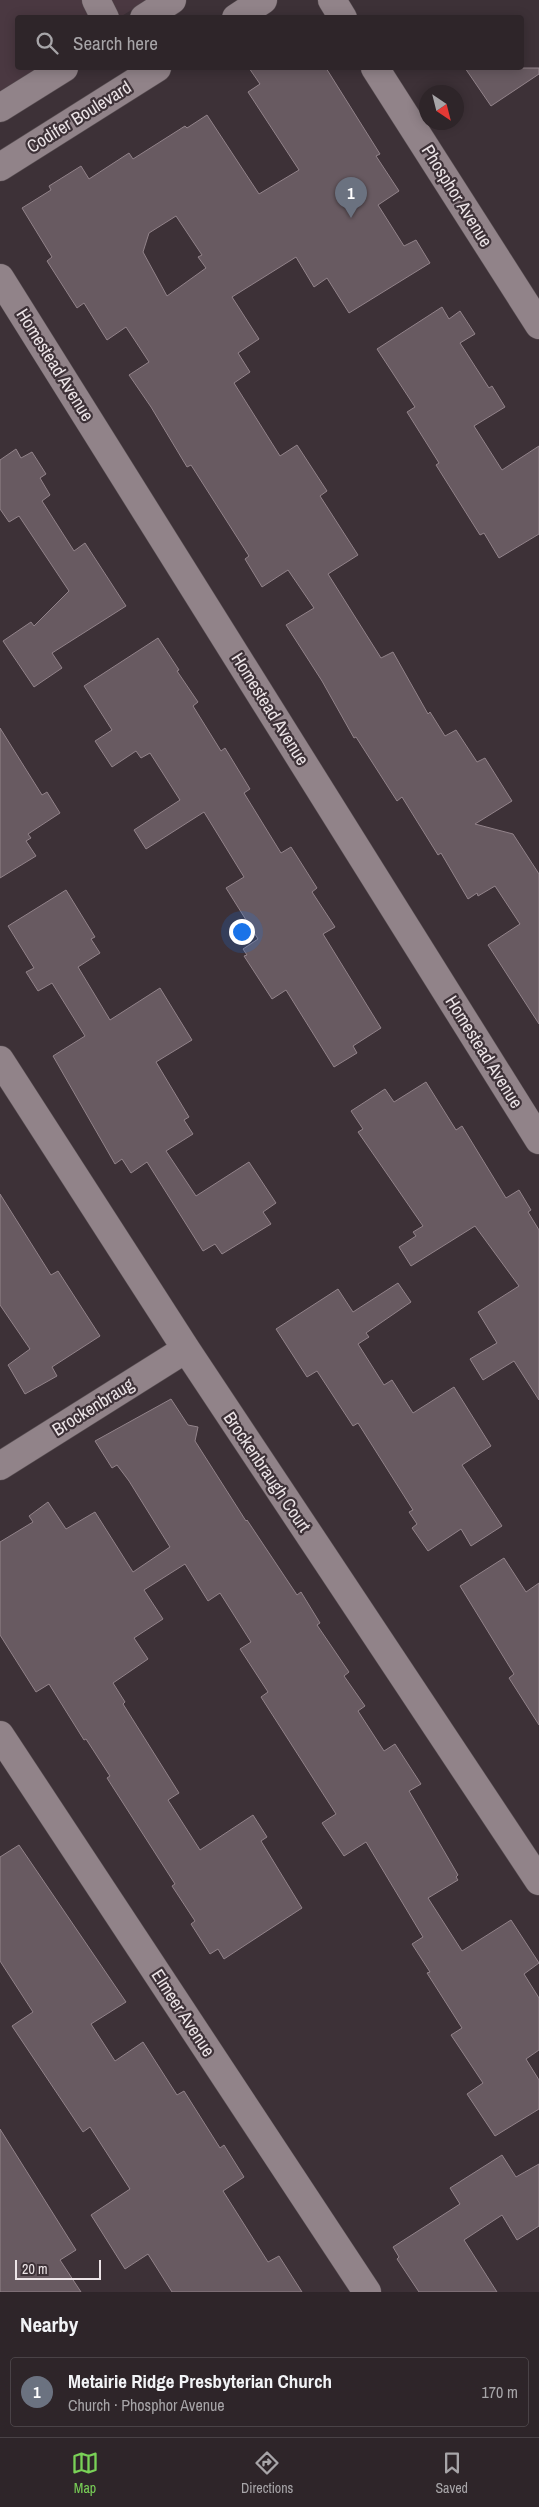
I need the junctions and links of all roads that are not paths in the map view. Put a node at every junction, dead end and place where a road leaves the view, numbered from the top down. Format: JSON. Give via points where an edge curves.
{"nodes":[{"id":1,"x":96,"y":0,"type":"edge"},
{"id":2,"x":172,"y":0,"type":"edge"},
{"id":3,"x":263,"y":0,"type":"edge"},
{"id":4,"x":332,"y":0,"type":"edge"},
{"id":5,"x":104,"y":15,"type":"edge"},
{"id":6,"x":149,"y":15,"type":"edge"},
{"id":7,"x":240,"y":15,"type":"edge"},
{"id":8,"x":341,"y":15,"type":"edge"},
{"id":9,"x":61,"y":70,"type":"edge"},
{"id":10,"x":154,"y":70,"type":"edge"},
{"id":11,"x":376,"y":70,"type":"edge"},
{"id":12,"x":0,"y":108,"type":"edge"},
{"id":13,"x":0,"y":168,"type":"edge"},
{"id":14,"x":0,"y":278,"type":"edge"},
{"id":15,"x":539,"y":325,"type":"edge"},
{"id":16,"x":0,"y":1060,"type":"edge"},
{"id":17,"x":539,"y":1140,"type":"edge"},
{"id":18,"x":186,"y":1349,"type":"junction"},
{"id":19,"x":0,"y":1466,"type":"edge"},
{"id":20,"x":0,"y":1734,"type":"edge"},
{"id":21,"x":539,"y":1881,"type":"edge"},
{"id":22,"x":367,"y":2292,"type":"edge"}],
"edges":[{"from":1,"to":5,"type":"street"},
{"from":2,"to":6,"type":"street"},
{"from":3,"to":7,"type":"street"},
{"from":4,"to":8,"type":"street"},
{"from":9,"to":12,"type":"street"},
{"from":10,"to":13,"type":"street","name":"Codifer Boulevard"},
{"from":11,"to":15,"type":"street","name":"Phosphor Avenue"},
{"from":14,"to":17,"type":"street","name":"Homestead Avenue"},
{"from":16,"to":18,"type":"street","name":"Brockenbraugh Court"},
{"from":18,"to":19,"type":"street","name":"Brockenbraug"},
{"from":18,"to":21,"type":"street","name":"Brockenbraugh Court"},
{"from":20,"to":22,"type":"street","name":"Elmeer Avenue"}]}
